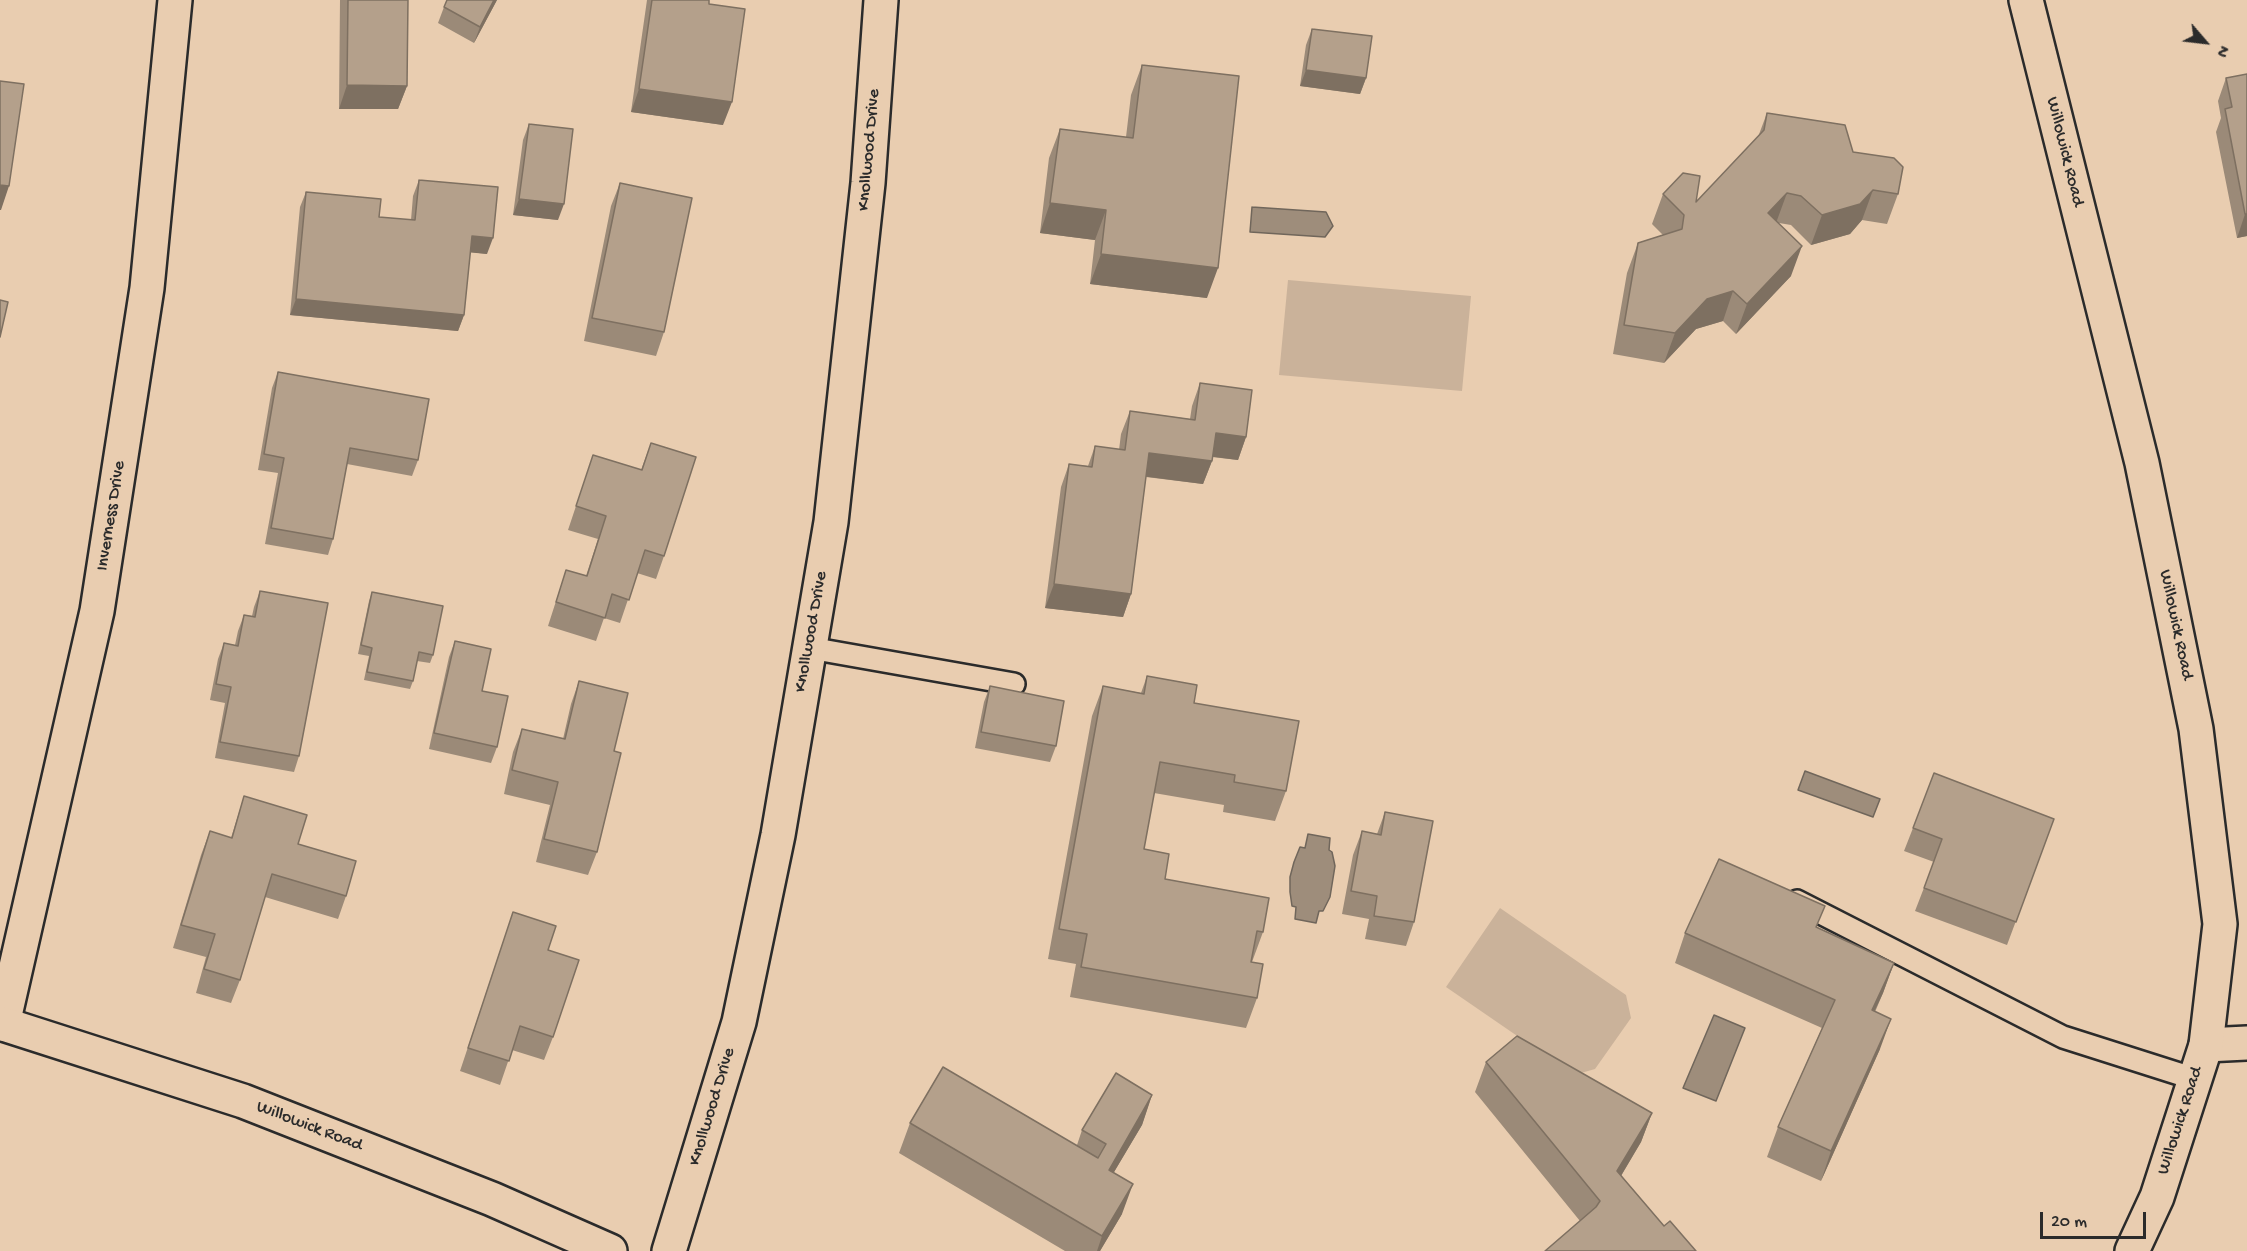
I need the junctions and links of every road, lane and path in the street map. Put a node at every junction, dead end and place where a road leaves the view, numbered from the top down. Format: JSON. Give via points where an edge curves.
{"nodes":[{"id":1,"x":175,"y":0,"type":"edge"},
{"id":2,"x":881,"y":0,"type":"edge"},
{"id":3,"x":2026,"y":0,"type":"edge"},
{"id":4,"x":810,"y":648,"type":"junction"},
{"id":5,"x":1014,"y":684,"type":"dead end"},
{"id":6,"x":1774,"y":890,"type":"edge"},
{"id":7,"x":1,"y":1023,"type":"edge"},
{"id":8,"x":2247,"y":1043,"type":"edge"},
{"id":9,"x":2206,"y":1045,"type":"junction"},
{"id":10,"x":2195,"y":1079,"type":"junction"},
{"id":11,"x":610,"y":1251,"type":"edge"},
{"id":12,"x":669,"y":1251,"type":"edge"},
{"id":13,"x":2132,"y":1251,"type":"edge"}],
"edges":[{"from":1,"to":7,"type":"street","name":"Inverness Drive","via":[[147,288],[97,611]]},
{"from":2,"to":4,"type":"street","name":"Knollwood Drive","via":[[862,242],[831,522]]},
{"from":3,"to":9,"type":"street","name":"Willowick Road","via":[[2142,464],[2196,729],[2220,924]]},
{"from":4,"to":5,"type":"lane"},
{"from":4,"to":12,"type":"street","name":"Knollwood Drive","via":[[778,836],[739,1022]]},
{"from":6,"to":10,"type":"lane","via":[[2063,1037]]},
{"from":7,"to":11,"type":"street","name":"Willowick Road","via":[[243,1101],[492,1199]]},
{"from":8,"to":9,"type":"street"},
{"from":9,"to":10,"type":"street","name":"Willowick Road"},
{"from":10,"to":13,"type":"street","name":"Willowick Road","via":[[2157,1197]]}]}
